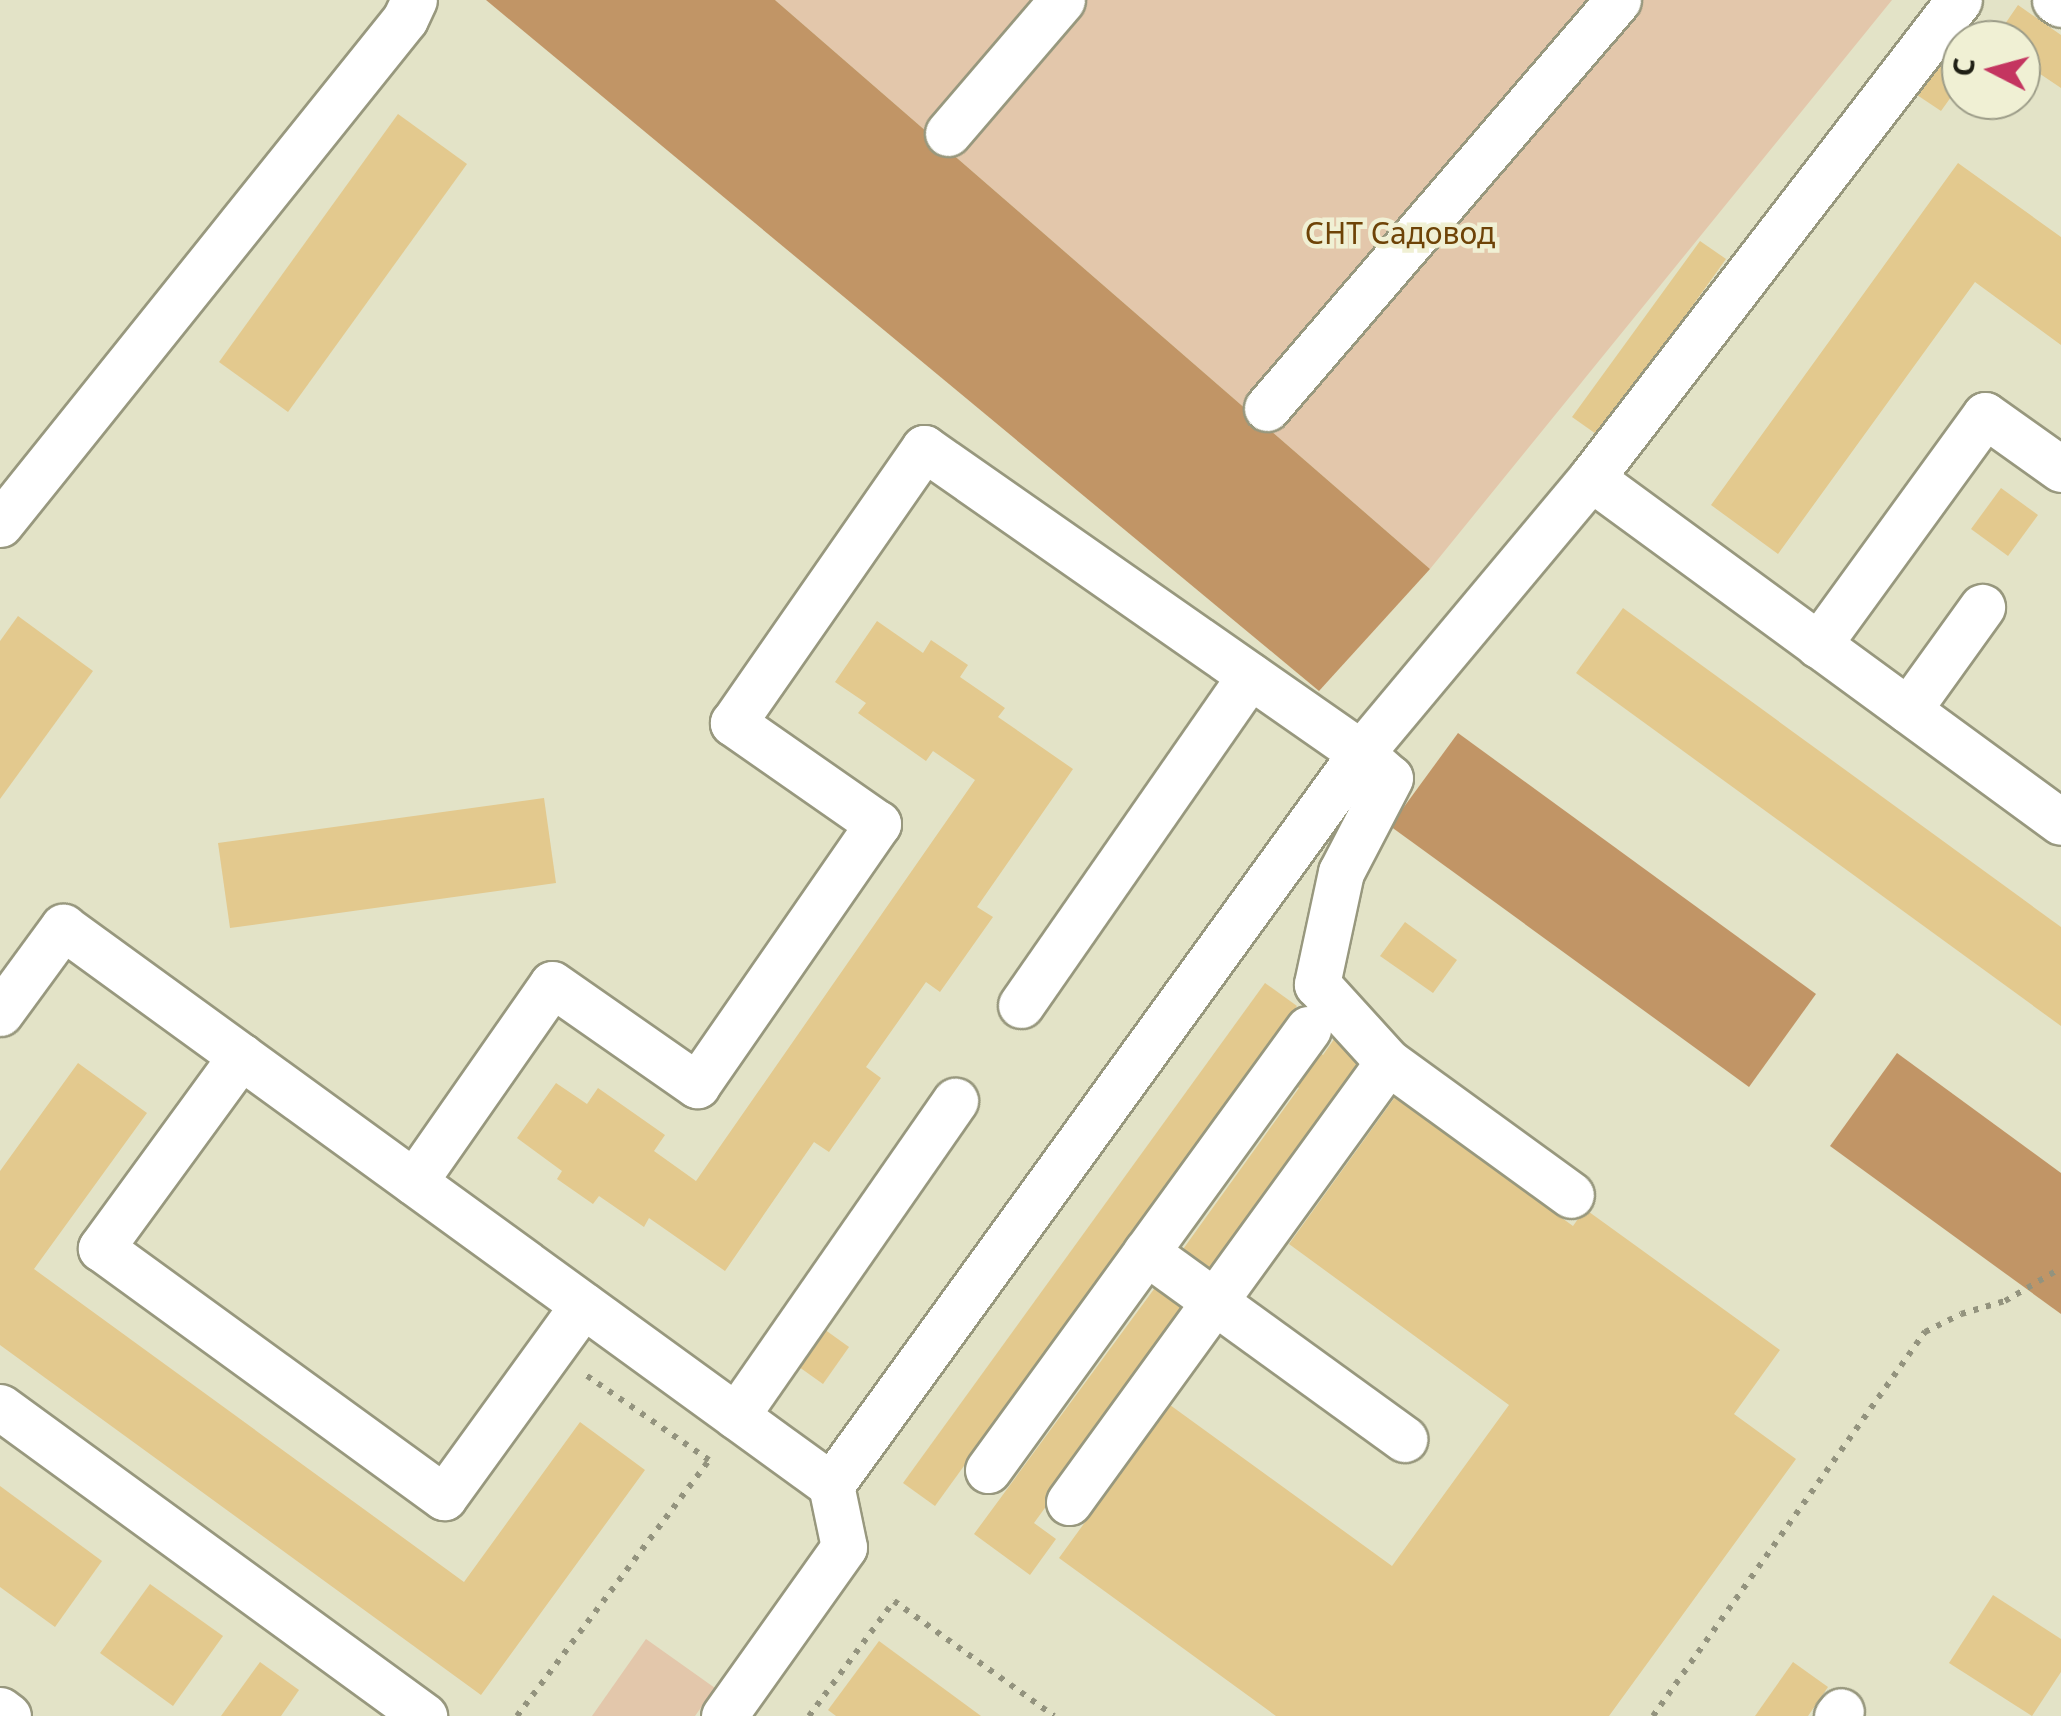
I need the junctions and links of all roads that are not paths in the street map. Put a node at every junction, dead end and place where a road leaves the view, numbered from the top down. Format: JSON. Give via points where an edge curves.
{"nodes":[{"id":1,"x":414,"y":0,"type":"edge"},
{"id":2,"x":1062,"y":0,"type":"edge"},
{"id":3,"x":1618,"y":0,"type":"edge"},
{"id":4,"x":1948,"y":3,"type":"edge"},
{"id":5,"x":948,"y":133,"type":"dead end"},
{"id":6,"x":1267,"y":408,"type":"dead end"},
{"id":7,"x":2061,"y":470,"type":"edge"},
{"id":8,"x":1591,"y":478,"type":"junction"},
{"id":9,"x":0,"y":524,"type":"edge"},
{"id":10,"x":1982,"y":608,"type":"dead end"},
{"id":11,"x":1818,"y":645,"type":"junction"},
{"id":12,"x":1250,"y":676,"type":"junction"},
{"id":13,"x":1908,"y":710,"type":"junction"},
{"id":14,"x":1361,"y":754,"type":"junction"},
{"id":15,"x":2061,"y":822,"type":"edge"},
{"id":16,"x":1021,"y":1006,"type":"dead end"},
{"id":17,"x":0,"y":1013,"type":"edge"},
{"id":18,"x":1308,"y":1028,"type":"dead end"},
{"id":19,"x":241,"y":1056,"type":"junction"},
{"id":20,"x":1388,"y":1062,"type":"junction"},
{"id":21,"x":955,"y":1102,"type":"dead end"},
{"id":22,"x":414,"y":1182,"type":"junction"},
{"id":23,"x":1571,"y":1195,"type":"dead end"},
{"id":24,"x":1146,"y":1252,"type":"junction"},
{"id":25,"x":1214,"y":1302,"type":"junction"},
{"id":26,"x":583,"y":1305,"type":"junction"},
{"id":27,"x":0,"y":1407,"type":"edge"},
{"id":28,"x":736,"y":1416,"type":"junction"},
{"id":29,"x":1404,"y":1439,"type":"dead end"},
{"id":30,"x":988,"y":1470,"type":"dead end"},
{"id":31,"x":831,"y":1485,"type":"junction"},
{"id":32,"x":1069,"y":1502,"type":"dead end"},
{"id":33,"x":0,"y":1710,"type":"edge"},
{"id":34,"x":8,"y":1716,"type":"edge"},
{"id":35,"x":424,"y":1716,"type":"edge"},
{"id":36,"x":724,"y":1716,"type":"edge"}],
"edges":[{"from":1,"to":9,"type":"street"},
{"from":2,"to":5,"type":"street"},
{"from":3,"to":6,"type":"street"},
{"from":4,"to":8,"type":"street"},
{"from":7,"to":11,"type":"street","via":[[1985,415]]},
{"from":8,"to":11,"type":"street"},
{"from":8,"to":14,"type":"street"},
{"from":10,"to":13,"type":"street"},
{"from":11,"to":13,"type":"street"},
{"from":12,"to":14,"type":"street"},
{"from":12,"to":16,"type":"street"},
{"from":12,"to":22,"type":"street","via":[[924,448],[733,723],[878,824],[720,1052],[697,1085],[552,984]]},
{"from":13,"to":15,"type":"street"},
{"from":14,"to":20,"type":"street","via":[[1390,778],[1341,872],[1317,984]]},
{"from":14,"to":31,"type":"street"},
{"from":17,"to":19,"type":"street","via":[[62,926]]},
{"from":18,"to":24,"type":"street"},
{"from":19,"to":22,"type":"street"},
{"from":19,"to":26,"type":"street","via":[[102,1248],[444,1497]]},
{"from":20,"to":23,"type":"street"},
{"from":20,"to":25,"type":"street"},
{"from":21,"to":28,"type":"street"},
{"from":22,"to":26,"type":"street"},
{"from":24,"to":25,"type":"street"},
{"from":24,"to":30,"type":"street"},
{"from":25,"to":29,"type":"street"},
{"from":25,"to":32,"type":"street"},
{"from":26,"to":28,"type":"street"},
{"from":27,"to":35,"type":"street"},
{"from":28,"to":31,"type":"street"},
{"from":31,"to":36,"type":"street","via":[[844,1548]]},
{"from":33,"to":34,"type":"street"}]}
